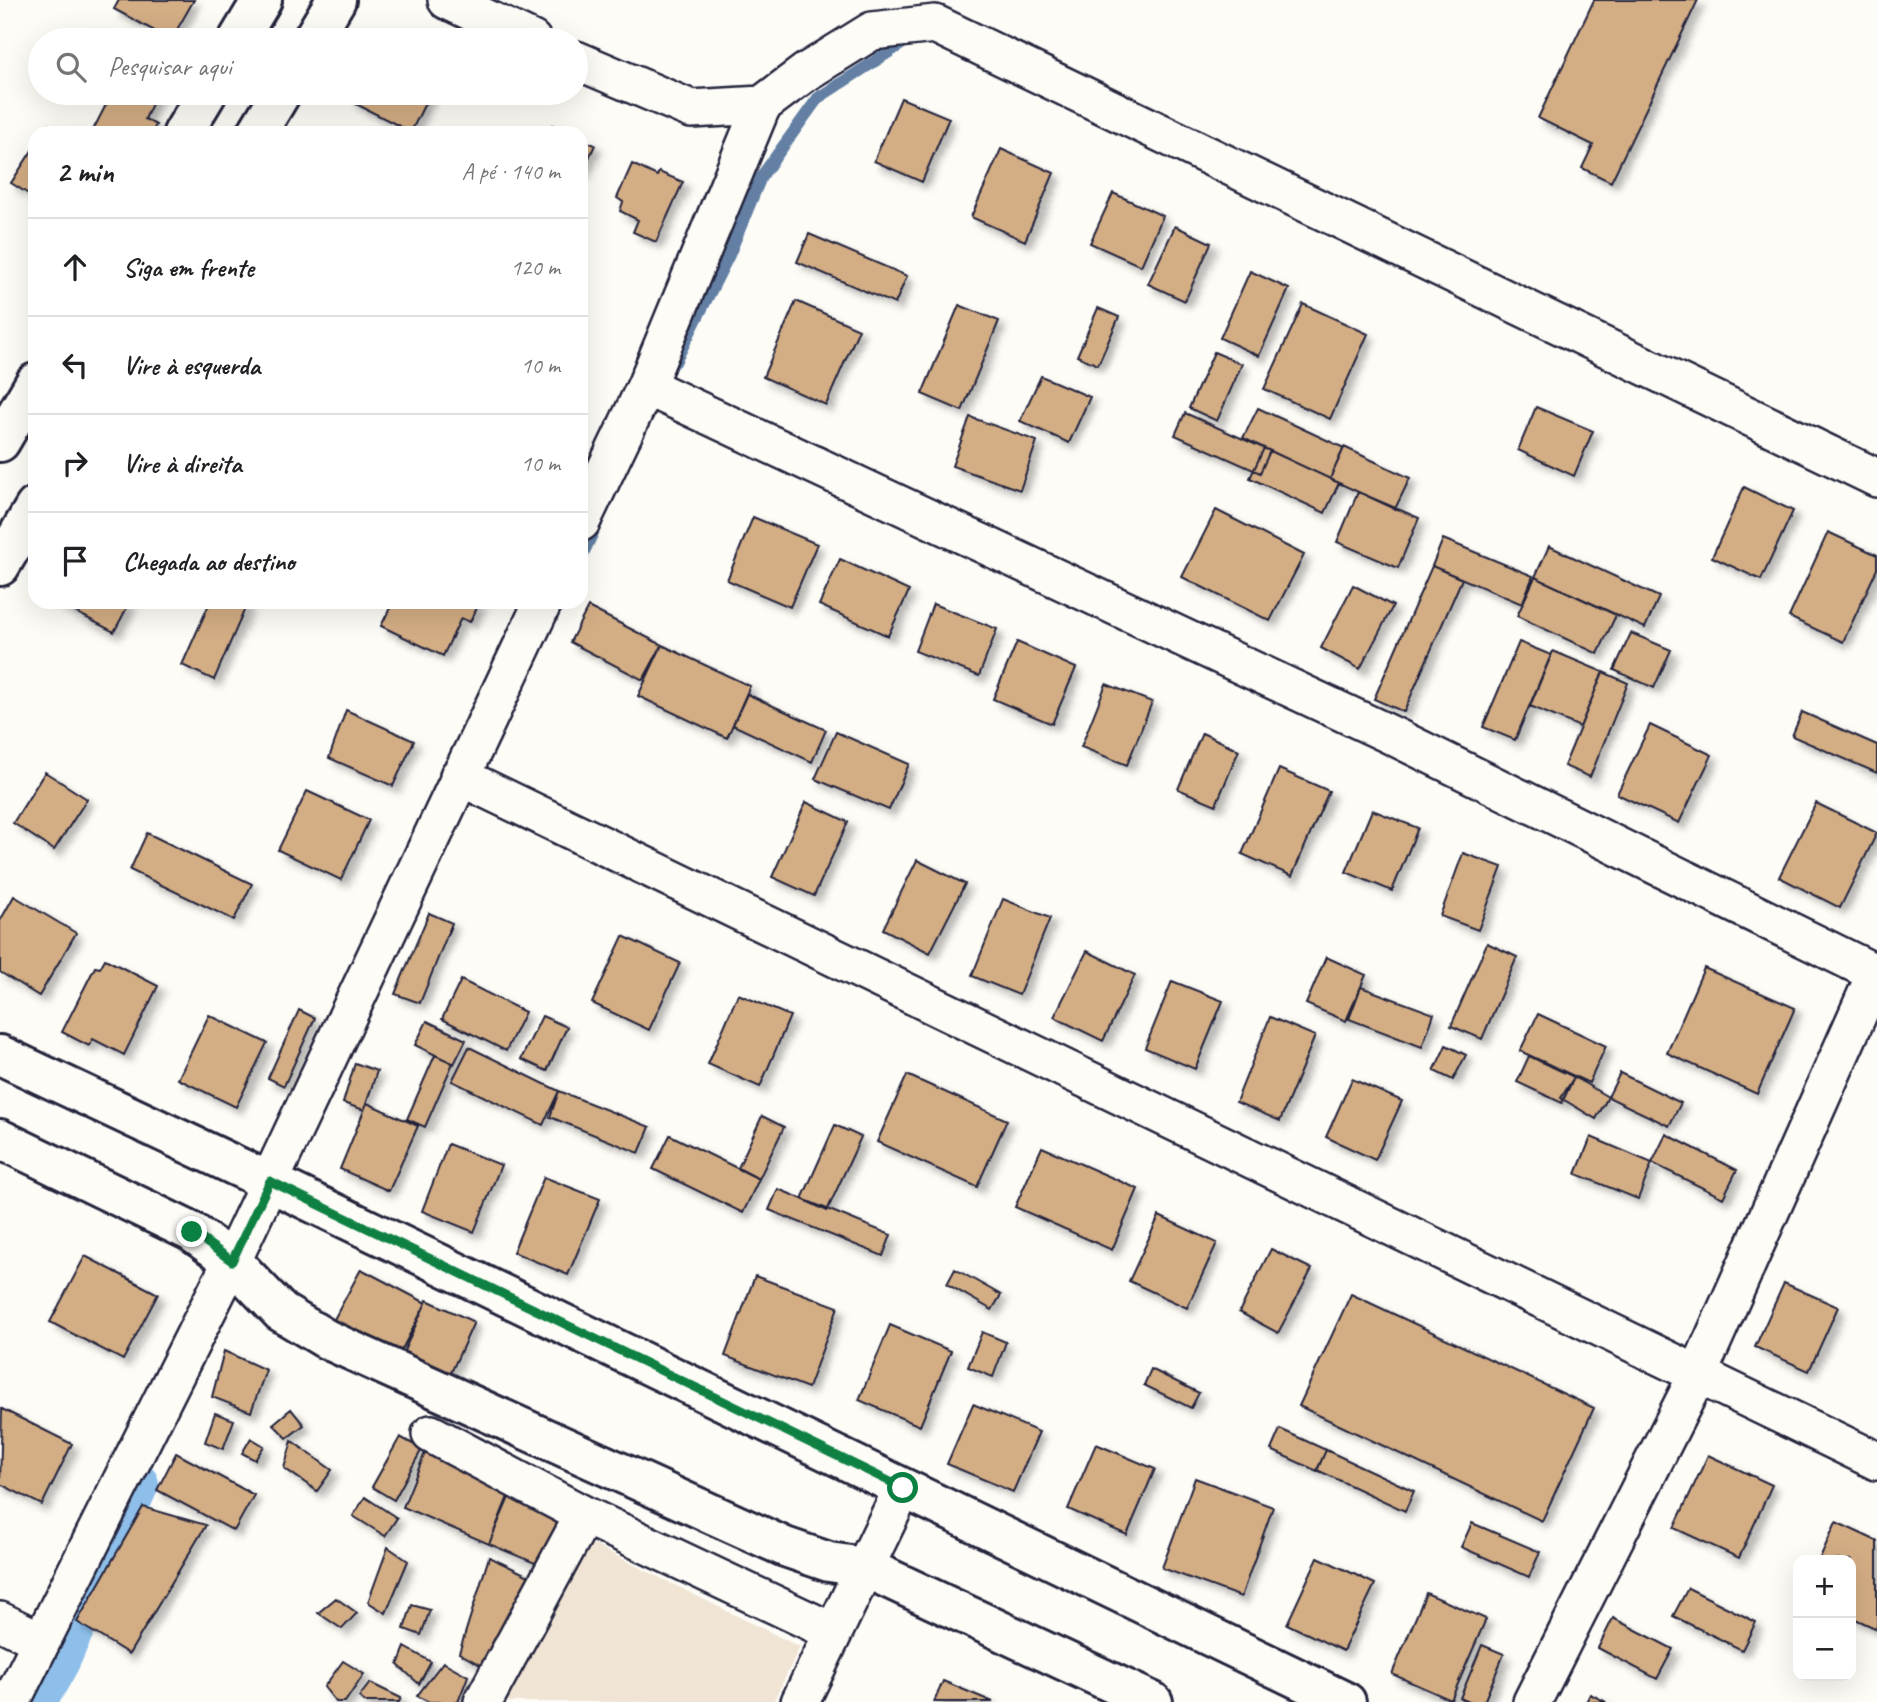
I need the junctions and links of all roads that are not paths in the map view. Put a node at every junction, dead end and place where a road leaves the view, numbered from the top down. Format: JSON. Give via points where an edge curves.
{"nodes":[{"id":1,"x":262,"y":0,"type":"edge"},
{"id":2,"x":336,"y":0,"type":"edge"},
{"id":3,"x":447,"y":0,"type":"edge"},
{"id":4,"x":245,"y":28,"type":"edge"},
{"id":5,"x":319,"y":28,"type":"edge"},
{"id":6,"x":506,"y":28,"type":"edge"},
{"id":7,"x":588,"y":65,"type":"edge"},
{"id":8,"x":200,"y":105,"type":"edge"},
{"id":9,"x":274,"y":105,"type":"edge"},
{"id":10,"x":762,"y":105,"type":"junction"},
{"id":11,"x":187,"y":126,"type":"edge"},
{"id":12,"x":261,"y":126,"type":"edge"},
{"id":13,"x":646,"y":386,"type":"junction"},
{"id":14,"x":28,"y":395,"type":"edge"},
{"id":15,"x":0,"y":442,"type":"edge"},
{"id":16,"x":1877,"y":478,"type":"edge"},
{"id":17,"x":588,"y":507,"type":"edge"},
{"id":18,"x":28,"y":519,"type":"edge"},
{"id":19,"x":0,"y":566,"type":"edge"},
{"id":20,"x":539,"y":609,"type":"edge"},
{"id":21,"x":459,"y":776,"type":"junction"},
{"id":22,"x":1877,"y":973,"type":"edge"},
{"id":23,"x":0,"y":1055,"type":"edge"},
{"id":24,"x":0,"y":1139,"type":"edge"},
{"id":25,"x":270,"y":1181,"type":"junction"},
{"id":26,"x":232,"y":1261,"type":"junction"},
{"id":27,"x":1697,"y":1376,"type":"junction"},
{"id":28,"x":431,"y":1434,"type":"dead end"},
{"id":29,"x":1877,"y":1461,"type":"edge"},
{"id":30,"x":903,"y":1488,"type":"junction"},
{"id":31,"x":584,"y":1515,"type":"junction"},
{"id":32,"x":864,"y":1567,"type":"junction"},
{"id":33,"x":0,"y":1621,"type":"edge"},
{"id":34,"x":833,"y":1632,"type":"junction"},
{"id":35,"x":41,"y":1641,"type":"junction"},
{"id":36,"x":11,"y":1702,"type":"edge"},
{"id":37,"x":483,"y":1702,"type":"edge"},
{"id":38,"x":800,"y":1702,"type":"edge"},
{"id":39,"x":1153,"y":1702,"type":"edge"},
{"id":40,"x":1346,"y":1702,"type":"edge"},
{"id":41,"x":1532,"y":1702,"type":"edge"}],
"edges":[{"from":1,"to":4,"type":"street"},
{"from":2,"to":5,"type":"street"},
{"from":3,"to":6,"type":"street"},
{"from":7,"to":10,"type":"street","via":[[691,109]]},
{"from":8,"to":11,"type":"street"},
{"from":9,"to":12,"type":"street"},
{"from":10,"to":13,"type":"street"},
{"from":10,"to":16,"type":"street","via":[[872,31],[935,24]]},
{"from":13,"to":17,"type":"street"},
{"from":13,"to":22,"type":"street","via":[[1389,734]]},
{"from":14,"to":15,"type":"street"},
{"from":18,"to":19,"type":"street"},
{"from":20,"to":21,"type":"street"},
{"from":21,"to":25,"type":"street"},
{"from":21,"to":27,"type":"street"},
{"from":22,"to":27,"type":"street"},
{"from":23,"to":25,"type":"street"},
{"from":24,"to":26,"type":"street","via":[[192,1232]]},
{"from":25,"to":26,"type":"street"},
{"from":25,"to":30,"type":"street"},
{"from":26,"to":32,"type":"street","via":[[281,1312],[326,1339],[785,1547],[829,1562]]},
{"from":26,"to":35,"type":"street"},
{"from":27,"to":29,"type":"street"},
{"from":27,"to":41,"type":"street"},
{"from":28,"to":31,"type":"street"},
{"from":30,"to":32,"type":"street"},
{"from":30,"to":40,"type":"street"},
{"from":31,"to":34,"type":"street"},
{"from":31,"to":37,"type":"street"},
{"from":32,"to":34,"type":"street"},
{"from":32,"to":39,"type":"street"},
{"from":33,"to":35,"type":"street"},
{"from":34,"to":38,"type":"street"},
{"from":35,"to":36,"type":"street"}]}
